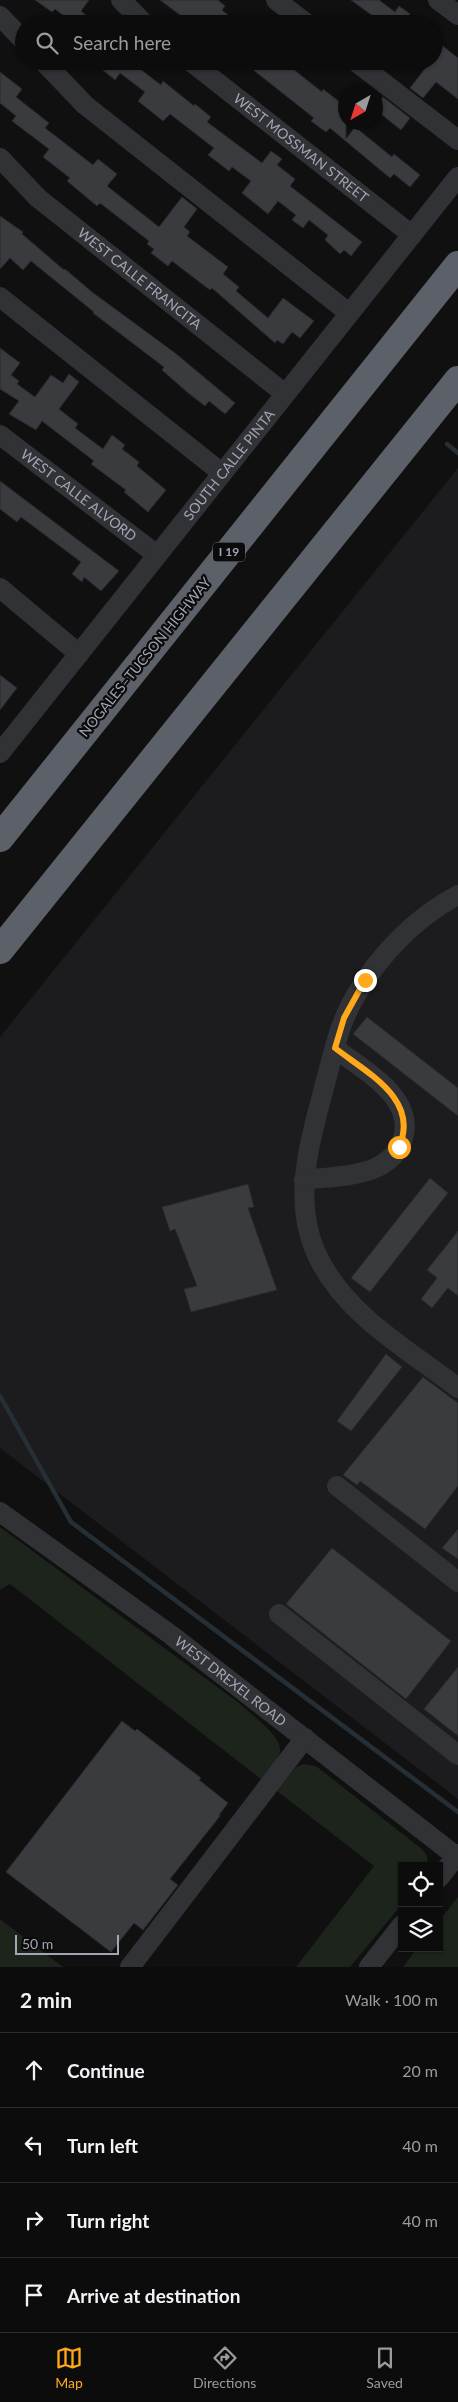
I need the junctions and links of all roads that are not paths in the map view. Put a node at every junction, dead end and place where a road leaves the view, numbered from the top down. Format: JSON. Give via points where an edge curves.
{"nodes":[{"id":1,"x":121,"y":0,"type":"edge"},
{"id":2,"x":276,"y":0,"type":"edge"},
{"id":3,"x":438,"y":0,"type":"edge"},
{"id":4,"x":137,"y":15,"type":"edge"},
{"id":5,"x":295,"y":15,"type":"edge"},
{"id":6,"x":458,"y":15,"type":"edge"},
{"id":7,"x":0,"y":16,"type":"edge"},
{"id":8,"x":15,"y":32,"type":"edge"},
{"id":9,"x":52,"y":70,"type":"edge"},
{"id":10,"x":201,"y":70,"type":"edge"},
{"id":11,"x":367,"y":70,"type":"edge"},
{"id":12,"x":458,"y":140,"type":"edge"},
{"id":13,"x":0,"y":158,"type":"edge"},
{"id":14,"x":458,"y":177,"type":"edge"},
{"id":15,"x":412,"y":235,"type":"junction"},
{"id":16,"x":458,"y":265,"type":"edge"},
{"id":17,"x":0,"y":297,"type":"edge"},
{"id":18,"x":349,"y":313,"type":"junction"},
{"id":19,"x":458,"y":380,"type":"edge"},
{"id":20,"x":284,"y":394,"type":"junction"},
{"id":21,"x":0,"y":435,"type":"edge"},
{"id":22,"x":222,"y":473,"type":"junction"},
{"id":23,"x":157,"y":556,"type":"junction"},
{"id":24,"x":0,"y":588,"type":"edge"},
{"id":25,"x":79,"y":654,"type":"junction"},
{"id":26,"x":1,"y":749,"type":"edge"},
{"id":27,"x":0,"y":838,"type":"edge"},
{"id":28,"x":458,"y":895,"type":"edge"},
{"id":29,"x":0,"y":950,"type":"edge"},
{"id":30,"x":335,"y":1048,"type":"junction"},
{"id":31,"x":304,"y":1180,"type":"junction"},
{"id":32,"x":458,"y":1388,"type":"edge"},
{"id":33,"x":337,"y":1486,"type":"dead end"},
{"id":34,"x":0,"y":1512,"type":"edge"},
{"id":35,"x":458,"y":1582,"type":"edge"},
{"id":36,"x":279,"y":1614,"type":"dead end"},
{"id":37,"x":305,"y":1738,"type":"junction"},
{"id":38,"x":458,"y":1754,"type":"edge"},
{"id":39,"x":457,"y":1856,"type":"edge"},
{"id":40,"x":443,"y":1873,"type":"edge"},
{"id":41,"x":398,"y":1930,"type":"edge"},
{"id":42,"x":130,"y":1967,"type":"edge"},
{"id":43,"x":369,"y":1967,"type":"edge"}],
"edges":[{"from":1,"to":4,"type":"street"},
{"from":2,"to":5,"type":"street"},
{"from":3,"to":6,"type":"street"},
{"from":7,"to":8,"type":"street"},
{"from":9,"to":18,"type":"street","via":[[85,105]]},
{"from":10,"to":15,"type":"street","name":"WEST MOSSMAN STREET"},
{"from":11,"to":12,"type":"street"},
{"from":13,"to":20,"type":"street","name":"WEST CALLE FRANCITA","via":[[38,198]]},
{"from":14,"to":15,"type":"street","name":"SOUTH CALLE PINTA"},
{"from":15,"to":18,"type":"street","name":"SOUTH CALLE PINTA"},
{"from":16,"to":27,"type":"highway","name":"NOGALES–TUCSON HIGHWAY","number":"I 19"},
{"from":17,"to":22,"type":"street"},
{"from":18,"to":20,"type":"street","name":"SOUTH CALLE PINTA"},
{"from":19,"to":29,"type":"highway"},
{"from":20,"to":22,"type":"street","name":"SOUTH CALLE PINTA"},
{"from":21,"to":23,"type":"street","name":"WEST CALLE ALVORD"},
{"from":22,"to":23,"type":"street","name":"SOUTH CALLE PINTA"},
{"from":23,"to":25,"type":"street","name":"SOUTH CALLE PINTA"},
{"from":24,"to":25,"type":"street"},
{"from":25,"to":26,"type":"street","name":"SOUTH CALLE PINTA"},
{"from":28,"to":30,"type":"street","via":[[416,923],[365,980],[350,1005]]},
{"from":30,"to":31,"type":"street","via":[[308,1147]]},
{"from":30,"to":31,"type":"street","via":[[388,1089],[397,1100],[406,1124],[404,1136],[399,1147],[382,1165],[370,1170]]},
{"from":31,"to":32,"type":"street","via":[[304,1209],[309,1234],[318,1259],[336,1288],[374,1325]]},
{"from":33,"to":35,"type":"street"},
{"from":34,"to":37,"type":"street","name":"WEST DREXEL ROAD","via":[[163,1629]]},
{"from":36,"to":38,"type":"street"},
{"from":37,"to":39,"type":"street","name":"WEST DREXEL ROAD"},
{"from":37,"to":42,"type":"street"},
{"from":39,"to":40,"type":"street"},
{"from":41,"to":43,"type":"street"}]}
